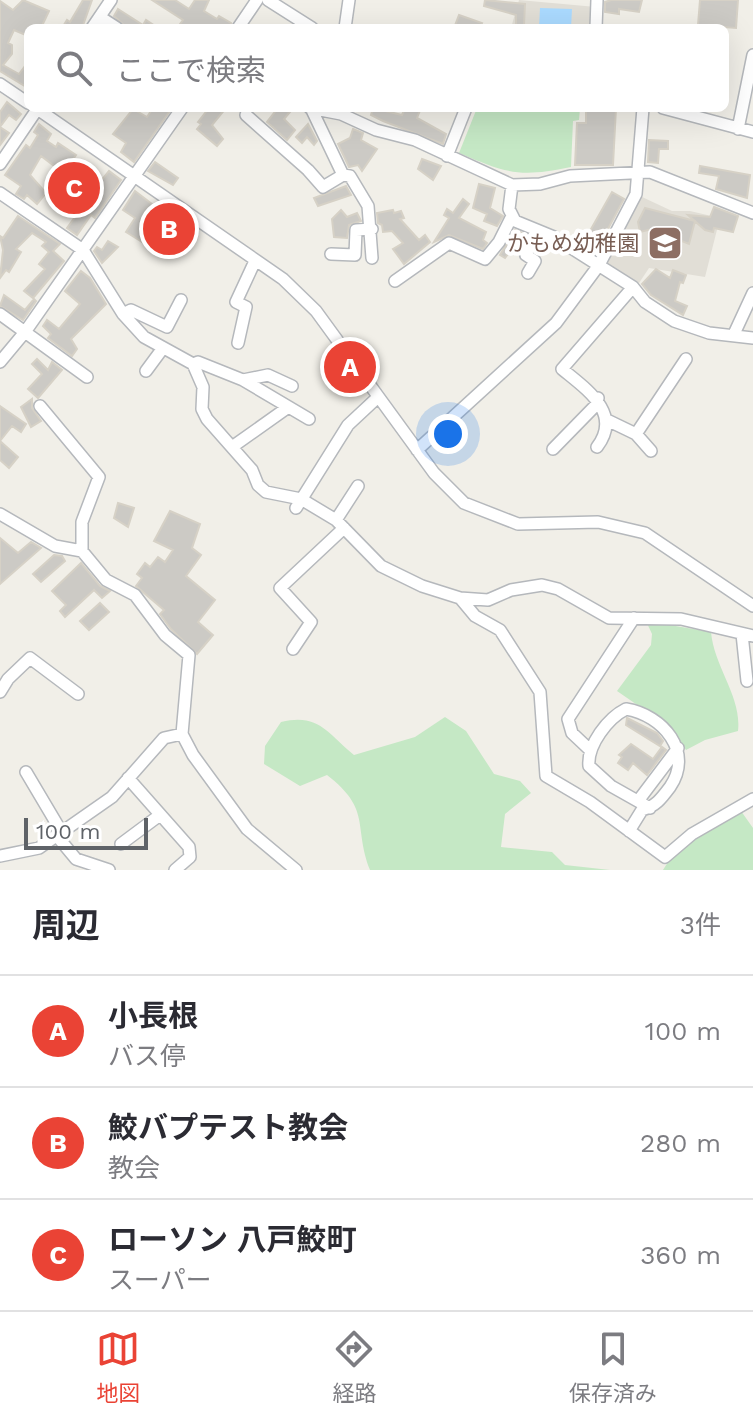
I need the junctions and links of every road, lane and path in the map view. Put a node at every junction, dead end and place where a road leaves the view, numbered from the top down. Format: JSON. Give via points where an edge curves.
{"nodes":[{"id":1,"x":111,"y":0,"type":"edge"},
{"id":2,"x":257,"y":0,"type":"edge"},
{"id":3,"x":268,"y":0,"type":"edge"},
{"id":4,"x":349,"y":0,"type":"edge"},
{"id":5,"x":597,"y":0,"type":"edge"},
{"id":6,"x":100,"y":17,"type":"junction"},
{"id":7,"x":95,"y":24,"type":"edge"},
{"id":8,"x":111,"y":24,"type":"edge"},
{"id":9,"x":241,"y":24,"type":"edge"},
{"id":10,"x":306,"y":24,"type":"edge"},
{"id":11,"x":346,"y":24,"type":"edge"},
{"id":12,"x":596,"y":24,"type":"edge"},
{"id":13,"x":753,"y":55,"type":"edge"},
{"id":14,"x":0,"y":84,"type":"edge"},
{"id":15,"x":24,"y":100,"type":"edge"},
{"id":16,"x":34,"y":112,"type":"edge"},
{"id":17,"x":43,"y":112,"type":"edge"},
{"id":18,"x":179,"y":112,"type":"edge"},
{"id":19,"x":312,"y":112,"type":"edge"},
{"id":20,"x":331,"y":112,"type":"edge"},
{"id":21,"x":464,"y":112,"type":"edge"},
{"id":22,"x":643,"y":112,"type":"edge"},
{"id":23,"x":677,"y":112,"type":"edge"},
{"id":24,"x":246,"y":115,"type":"dead end"},
{"id":25,"x":738,"y":129,"type":"junction"},
{"id":26,"x":753,"y":132,"type":"edge"},
{"id":27,"x":447,"y":156,"type":"junction"},
{"id":28,"x":0,"y":164,"type":"edge"},
{"id":29,"x":639,"y":173,"type":"junction"},
{"id":30,"x":343,"y":175,"type":"junction"},
{"id":31,"x":135,"y":176,"type":"junction"},
{"id":32,"x":512,"y":185,"type":"junction"},
{"id":33,"x":0,"y":193,"type":"edge"},
{"id":34,"x":753,"y":213,"type":"edge"},
{"id":35,"x":512,"y":216,"type":"junction"},
{"id":36,"x":372,"y":229,"type":"junction"},
{"id":37,"x":536,"y":231,"type":"junction"},
{"id":38,"x":83,"y":250,"type":"junction"},
{"id":39,"x":331,"y":254,"type":"dead end"},
{"id":40,"x":372,"y":258,"type":"dead end"},
{"id":41,"x":255,"y":261,"type":"junction"},
{"id":42,"x":599,"y":265,"type":"junction"},
{"id":43,"x":528,"y":273,"type":"dead end"},
{"id":44,"x":395,"y":281,"type":"dead end"},
{"id":45,"x":633,"y":287,"type":"junction"},
{"id":46,"x":753,"y":293,"type":"edge"},
{"id":47,"x":181,"y":300,"type":"dead end"},
{"id":48,"x":0,"y":314,"type":"edge"},
{"id":49,"x":123,"y":314,"type":"junction"},
{"id":50,"x":25,"y":332,"type":"junction"},
{"id":51,"x":734,"y":334,"type":"junction"},
{"id":52,"x":753,"y":338,"type":"edge"},
{"id":53,"x":238,"y":343,"type":"dead end"},
{"id":54,"x":163,"y":348,"type":"junction"},
{"id":55,"x":686,"y":359,"type":"dead end"},
{"id":56,"x":0,"y":362,"type":"edge"},
{"id":57,"x":193,"y":364,"type":"junction"},
{"id":58,"x":146,"y":371,"type":"dead end"},
{"id":59,"x":87,"y":377,"type":"dead end"},
{"id":60,"x":243,"y":380,"type":"junction"},
{"id":61,"x":292,"y":386,"type":"dead end"},
{"id":62,"x":378,"y":397,"type":"junction"},
{"id":63,"x":598,"y":398,"type":"junction"},
{"id":64,"x":40,"y":406,"type":"dead end"},
{"id":65,"x":287,"y":408,"type":"junction"},
{"id":66,"x":309,"y":419,"type":"dead end"},
{"id":67,"x":607,"y":420,"type":"junction"},
{"id":68,"x":636,"y":434,"type":"junction"},
{"id":69,"x":232,"y":447,"type":"junction"},
{"id":70,"x":597,"y":447,"type":"dead end"},
{"id":71,"x":553,"y":449,"type":"dead end"},
{"id":72,"x":417,"y":450,"type":"junction"},
{"id":73,"x":651,"y":451,"type":"dead end"},
{"id":74,"x":358,"y":486,"type":"dead end"},
{"id":75,"x":299,"y":504,"type":"junction"},
{"id":76,"x":0,"y":514,"type":"edge"},
{"id":77,"x":340,"y":524,"type":"junction"},
{"id":78,"x":82,"y":551,"type":"junction"},
{"id":79,"x":460,"y":598,"type":"junction"},
{"id":80,"x":753,"y":606,"type":"edge"},
{"id":81,"x":634,"y":618,"type":"junction"},
{"id":82,"x":747,"y":635,"type":"edge"},
{"id":83,"x":293,"y":649,"type":"dead end"},
{"id":84,"x":747,"y":681,"type":"dead end"},
{"id":85,"x":0,"y":692,"type":"edge"},
{"id":86,"x":78,"y":694,"type":"dead end"},
{"id":87,"x":182,"y":734,"type":"junction"},
{"id":88,"x":678,"y":748,"type":"junction"},
{"id":89,"x":590,"y":750,"type":"junction"},
{"id":90,"x":26,"y":772,"type":"dead end"},
{"id":91,"x":128,"y":778,"type":"junction"},
{"id":92,"x":753,"y":799,"type":"edge"},
{"id":93,"x":638,"y":801,"type":"junction"},
{"id":94,"x":650,"y":808,"type":"junction"},
{"id":95,"x":160,"y":815,"type":"junction"},
{"id":96,"x":629,"y":831,"type":"junction"},
{"id":97,"x":58,"y":833,"type":"junction"},
{"id":98,"x":121,"y":844,"type":"dead end"},
{"id":99,"x":0,"y":856,"type":"edge"},
{"id":100,"x":109,"y":870,"type":"edge"},
{"id":101,"x":175,"y":870,"type":"edge"},
{"id":102,"x":296,"y":870,"type":"edge"}],
"edges":[{"from":1,"to":6,"type":"street"},
{"from":2,"to":9,"type":"street"},
{"from":3,"to":10,"type":"street"},
{"from":4,"to":11,"type":"street"},
{"from":5,"to":12,"type":"street"},
{"from":6,"to":7,"type":"street"},
{"from":6,"to":8,"type":"street"},
{"from":13,"to":25,"type":"street"},
{"from":14,"to":15,"type":"street"},
{"from":16,"to":28,"type":"street"},
{"from":17,"to":31,"type":"street"},
{"from":18,"to":31,"type":"street"},
{"from":19,"to":30,"type":"street"},
{"from":20,"to":27,"type":"street"},
{"from":21,"to":27,"type":"street"},
{"from":22,"to":29,"type":"street"},
{"from":23,"to":25,"type":"street"},
{"from":24,"to":30,"type":"street","via":[[323,187]]},
{"from":25,"to":26,"type":"street"},
{"from":27,"to":32,"type":"street"},
{"from":29,"to":32,"type":"street"},
{"from":29,"to":34,"type":"street","via":[[667,176]]},
{"from":29,"to":42,"type":"street","via":[[636,194]]},
{"from":30,"to":36,"type":"street","via":[[350,176],[368,206]]},
{"from":31,"to":38,"type":"street"},
{"from":31,"to":41,"type":"street"},
{"from":32,"to":35,"type":"street"},
{"from":33,"to":38,"type":"street"},
{"from":35,"to":37,"type":"street"},
{"from":35,"to":44,"type":"street","via":[[485,259],[449,243]]},
{"from":36,"to":39,"type":"street","via":[[356,230],[355,255]]},
{"from":36,"to":40,"type":"street"},
{"from":37,"to":42,"type":"street"},
{"from":37,"to":43,"type":"street","via":[[526,255],[535,261]]},
{"from":38,"to":49,"type":"street"},
{"from":38,"to":50,"type":"street"},
{"from":41,"to":53,"type":"street","via":[[236,302],[246,307]]},
{"from":41,"to":62,"type":"street","via":[[316,311]]},
{"from":42,"to":45,"type":"street"},
{"from":42,"to":72,"type":"street","via":[[556,323]]},
{"from":45,"to":51,"type":"street","via":[[645,302],[693,330]]},
{"from":45,"to":63,"type":"street","via":[[562,369]]},
{"from":46,"to":51,"type":"street"},
{"from":47,"to":49,"type":"street","via":[[167,327],[131,310]]},
{"from":48,"to":50,"type":"street"},
{"from":49,"to":54,"type":"street"},
{"from":50,"to":56,"type":"street"},
{"from":50,"to":59,"type":"street"},
{"from":51,"to":52,"type":"street"},
{"from":54,"to":57,"type":"street"},
{"from":54,"to":58,"type":"street"},
{"from":55,"to":68,"type":"street"},
{"from":57,"to":60,"type":"street"},
{"from":57,"to":69,"type":"street","via":[[203,387],[202,409]]},
{"from":60,"to":61,"type":"street","via":[[268,375]]},
{"from":60,"to":65,"type":"street"},
{"from":62,"to":72,"type":"street"},
{"from":62,"to":75,"type":"street","via":[[348,425]]},
{"from":63,"to":67,"type":"street"},
{"from":63,"to":71,"type":"street"},
{"from":64,"to":78,"type":"street","via":[[99,477],[82,522]]},
{"from":65,"to":66,"type":"street"},
{"from":65,"to":69,"type":"street"},
{"from":67,"to":68,"type":"street"},
{"from":67,"to":70,"type":"street"},
{"from":68,"to":73,"type":"street"},
{"from":69,"to":75,"type":"street","via":[[266,492]]},
{"from":72,"to":80,"type":"street","via":[[464,503],[489,516],[518,524],[622,525],[669,547]]},
{"from":74,"to":77,"type":"street"},
{"from":75,"to":77,"type":"street"},
{"from":76,"to":78,"type":"street","via":[[55,546]]},
{"from":77,"to":79,"type":"street","via":[[381,566]]},
{"from":77,"to":83,"type":"street","via":[[280,588],[311,622]]},
{"from":78,"to":87,"type":"street","via":[[106,580],[135,595],[165,635],[189,655]]},
{"from":79,"to":81,"type":"street","via":[[488,600],[542,585],[609,618]]},
{"from":79,"to":96,"type":"street","via":[[475,616],[500,630],[540,692],[546,776]]},
{"from":81,"to":82,"type":"street","via":[[681,619]]},
{"from":81,"to":89,"type":"street","via":[[568,719],[572,733]]},
{"from":82,"to":84,"type":"street"},
{"from":85,"to":86,"type":"street","via":[[30,658]]},
{"from":87,"to":91,"type":"street","via":[[164,738]]},
{"from":87,"to":102,"type":"street","via":[[247,829]]},
{"from":88,"to":89,"type":"street","via":[[668,731],[626,709],[609,721]]},
{"from":88,"to":93,"type":"street"},
{"from":88,"to":94,"type":"street","via":[[680,770]]},
{"from":89,"to":93,"type":"street","via":[[589,766],[596,774]]},
{"from":90,"to":97,"type":"street"},
{"from":91,"to":95,"type":"street"},
{"from":91,"to":97,"type":"street","via":[[112,797]]},
{"from":92,"to":96,"type":"street","via":[[692,834],[665,857]]},
{"from":93,"to":94,"type":"street"},
{"from":94,"to":96,"type":"street","via":[[642,810]]},
{"from":95,"to":98,"type":"street"},
{"from":95,"to":101,"type":"street","via":[[191,853]]},
{"from":97,"to":99,"type":"street","via":[[39,848]]},
{"from":97,"to":100,"type":"street","via":[[76,859]]}]}
